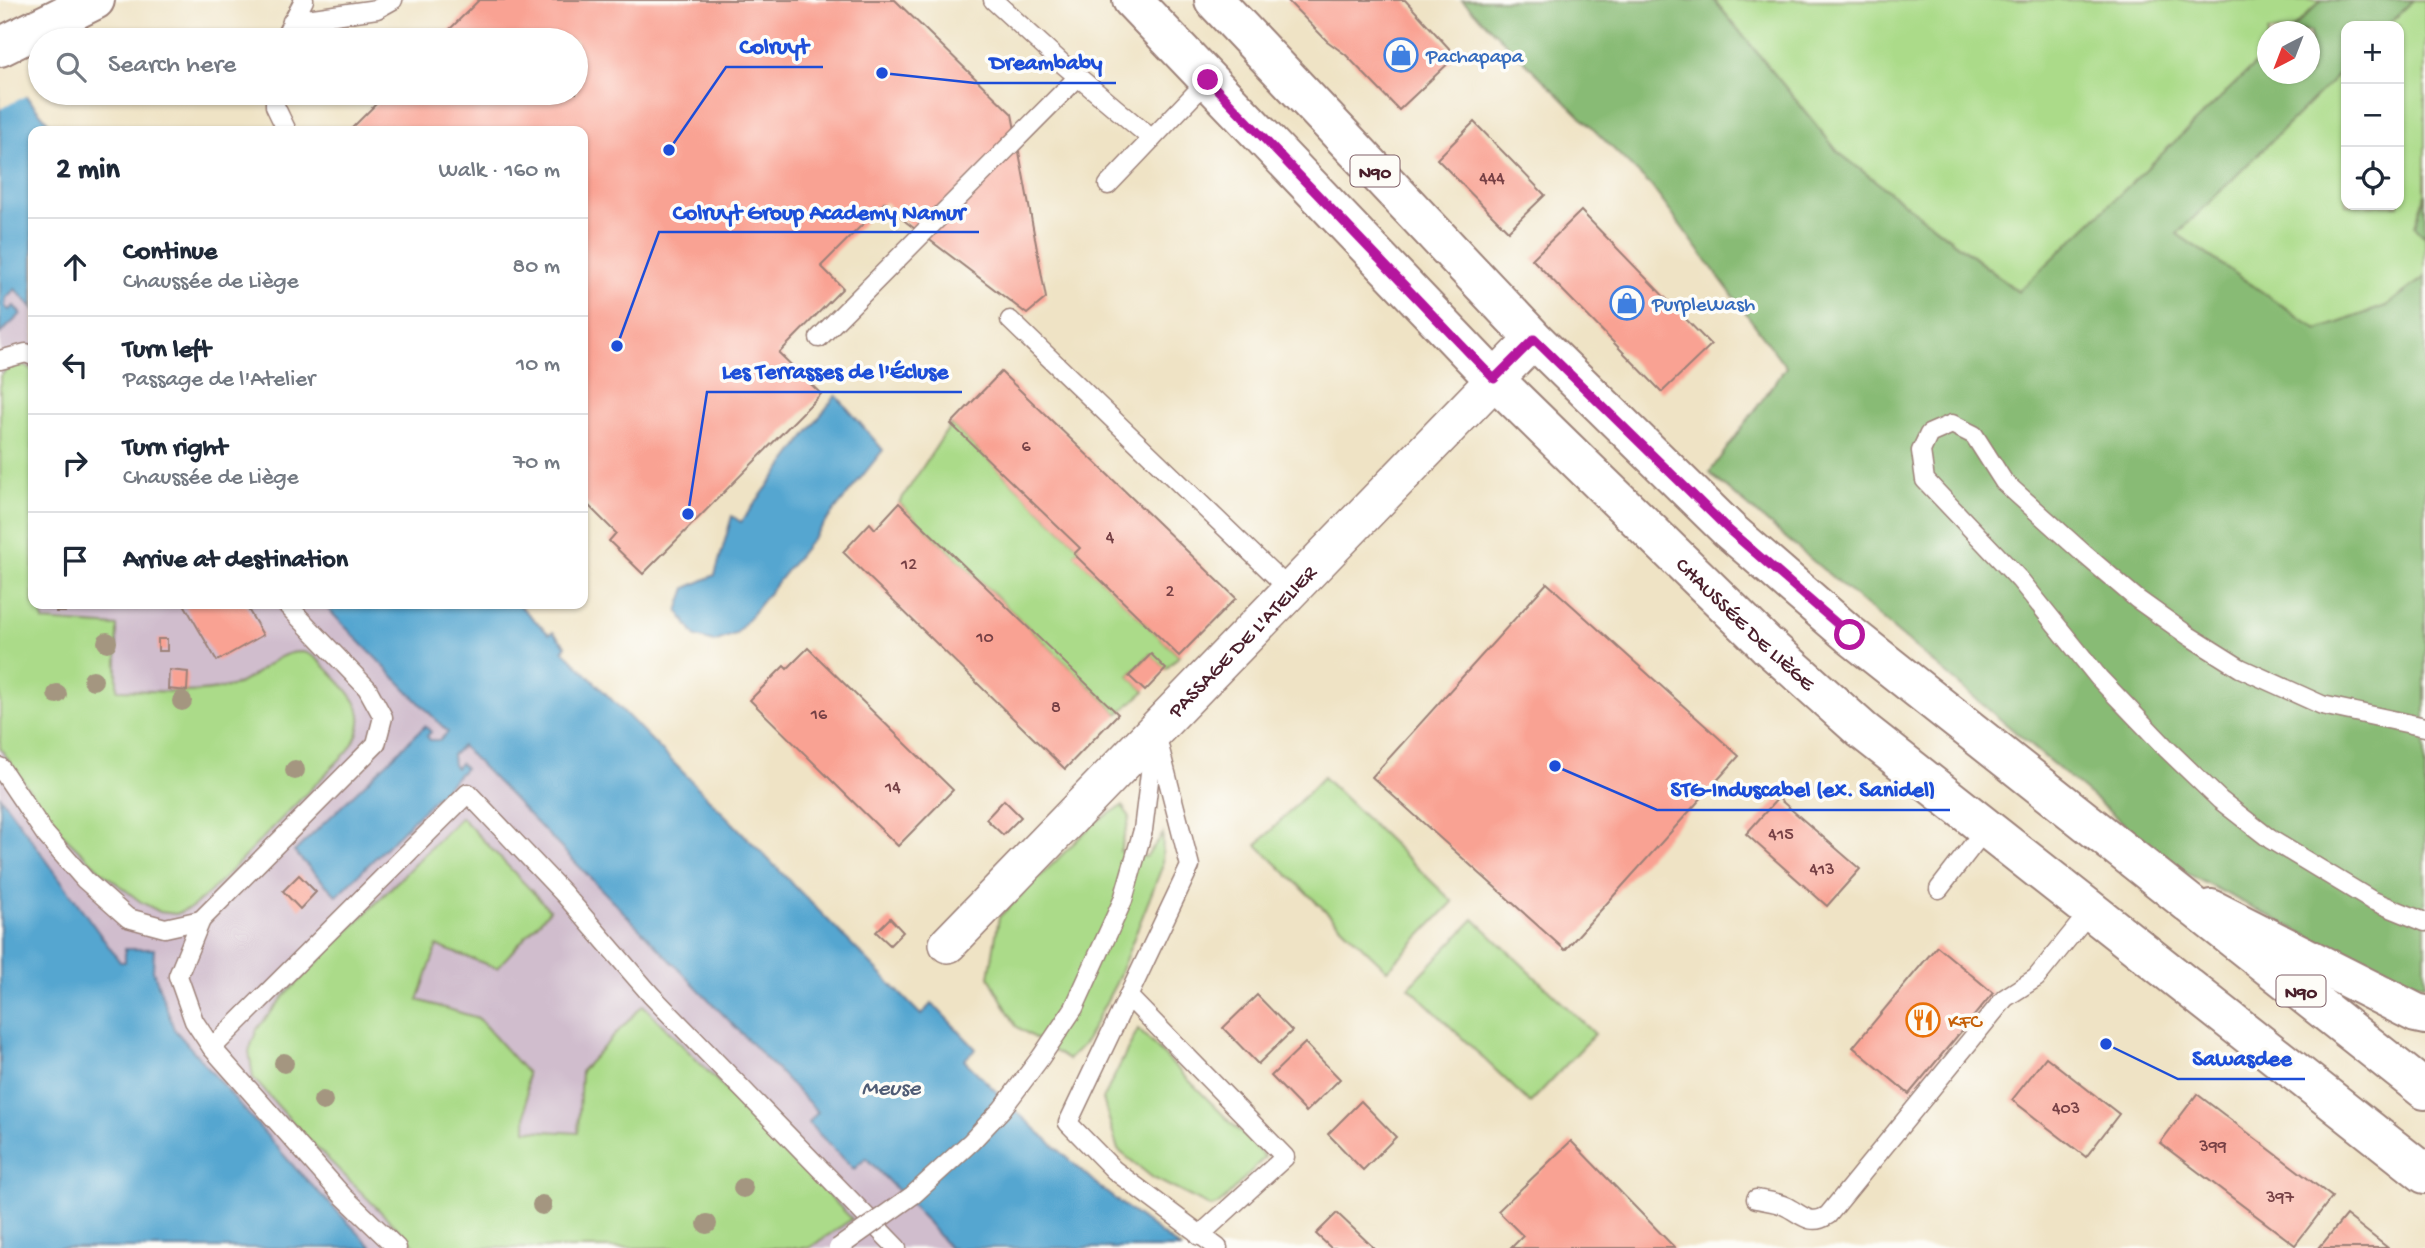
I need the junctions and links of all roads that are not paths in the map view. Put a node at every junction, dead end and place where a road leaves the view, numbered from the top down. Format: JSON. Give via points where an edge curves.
{"nodes":[{"id":1,"x":95,"y":0,"type":"edge"},
{"id":2,"x":304,"y":0,"type":"edge"},
{"id":3,"x":393,"y":0,"type":"edge"},
{"id":4,"x":993,"y":0,"type":"edge"},
{"id":5,"x":1132,"y":0,"type":"edge"},
{"id":6,"x":1214,"y":1,"type":"edge"},
{"id":7,"x":292,"y":21,"type":"junction"},
{"id":8,"x":38,"y":28,"type":"edge"},
{"id":9,"x":289,"y":28,"type":"edge"},
{"id":10,"x":28,"y":33,"type":"edge"},
{"id":11,"x":0,"y":47,"type":"edge"},
{"id":12,"x":1079,"y":78,"type":"junction"},
{"id":13,"x":1208,"y":80,"type":"junction"},
{"id":14,"x":275,"y":105,"type":"edge"},
{"id":15,"x":285,"y":126,"type":"edge"},
{"id":16,"x":1152,"y":139,"type":"junction"},
{"id":17,"x":1108,"y":185,"type":"dead end"},
{"id":18,"x":1010,"y":320,"type":"dead end"},
{"id":19,"x":819,"y":338,"type":"dead end"},
{"id":20,"x":1534,"y":339,"type":"junction"},
{"id":21,"x":28,"y":355,"type":"edge"},
{"id":22,"x":0,"y":360,"type":"edge"},
{"id":23,"x":1494,"y":379,"type":"junction"},
{"id":24,"x":1290,"y":590,"type":"junction"},
{"id":25,"x":291,"y":609,"type":"edge"},
{"id":26,"x":2425,"y":727,"type":"edge"},
{"id":27,"x":1155,"y":730,"type":"junction"},
{"id":28,"x":0,"y":767,"type":"edge"},
{"id":29,"x":1986,"y":828,"type":"junction"},
{"id":30,"x":1939,"y":889,"type":"dead end"},
{"id":31,"x":2176,"y":891,"type":"junction"},
{"id":32,"x":2091,"y":910,"type":"junction"},
{"id":33,"x":201,"y":920,"type":"junction"},
{"id":34,"x":2425,"y":922,"type":"edge"},
{"id":35,"x":948,"y":944,"type":"dead end"},
{"id":36,"x":1128,"y":996,"type":"junction"},
{"id":37,"x":2425,"y":1015,"type":"edge"},
{"id":38,"x":212,"y":1048,"type":"junction"},
{"id":39,"x":2425,"y":1090,"type":"edge"},
{"id":40,"x":2425,"y":1174,"type":"edge"},
{"id":41,"x":1756,"y":1199,"type":"dead end"},
{"id":42,"x":1199,"y":1236,"type":"junction"},
{"id":43,"x":397,"y":1248,"type":"edge"},
{"id":44,"x":838,"y":1248,"type":"edge"},
{"id":45,"x":897,"y":1248,"type":"edge"},
{"id":46,"x":1218,"y":1248,"type":"edge"}],
"edges":[{"from":1,"to":8,"type":"main road"},
{"from":2,"to":7,"type":"lane"},
{"from":3,"to":7,"type":"lane","via":[[377,9]]},
{"from":4,"to":12,"type":"lane"},
{"from":5,"to":13,"type":"main road","name":"CHAUSSÉE DE LIÈGE","number":"N90"},
{"from":6,"to":20,"type":"main road","number":"N90"},
{"from":7,"to":9,"type":"lane"},
{"from":10,"to":11,"type":"main road"},
{"from":12,"to":16,"type":"lane"},
{"from":12,"to":19,"type":"lane"},
{"from":13,"to":16,"type":"lane"},
{"from":13,"to":23,"type":"main road","name":"CHAUSSÉE DE LIÈGE","number":"N90"},
{"from":14,"to":15,"type":"lane"},
{"from":16,"to":17,"type":"lane"},
{"from":18,"to":24,"type":"lane"},
{"from":20,"to":23,"type":"street","name":"PASSAGE DE L'ATELIER"},
{"from":20,"to":31,"type":"main road","number":"N90","via":[[1729,530],[1850,635]]},
{"from":21,"to":22,"type":"lane"},
{"from":23,"to":24,"type":"street","name":"PASSAGE DE L'ATELIER"},
{"from":23,"to":29,"type":"main road","name":"CHAUSSÉE DE LIÈGE","number":"N90","via":[[1767,645],[1862,730]]},
{"from":24,"to":27,"type":"street","name":"PASSAGE DE L'ATELIER"},
{"from":25,"to":33,"type":"lane","via":[[367,688],[383,717],[376,744]]},
{"from":26,"to":34,"type":"lane","via":[[2322,705],[2240,668],[2137,599],[2083,553],[2004,482],[1974,435],[1952,424],[1929,434],[1921,451],[1925,480],[2020,580],[2099,678],[2167,749],[2220,800],[2270,839],[2371,900]]},
{"from":27,"to":35,"type":"street","name":"PASSAGE DE L'ATELIER"},
{"from":27,"to":36,"type":"lane","via":[[1190,866]]},
{"from":27,"to":44,"type":"lane","bridge":true,"via":[[1143,830],[1123,900],[1074,1007],[1002,1109],[971,1142],[913,1195]]},
{"from":28,"to":33,"type":"lane","via":[[46,834],[85,880],[128,918],[165,928]]},
{"from":29,"to":30,"type":"lane"},
{"from":29,"to":32,"type":"main road","name":"CHAUSSÉE DE LIÈGE","number":"N90"},
{"from":31,"to":37,"type":"main road"},
{"from":31,"to":39,"type":"main road","number":"N90"},
{"from":32,"to":40,"type":"main road","name":"CHAUSSÉE DE LIÈGE","number":"N90"},
{"from":32,"to":41,"type":"lane","via":[[2036,978],[2005,998],[1828,1215],[1820,1221],[1808,1220],[1783,1205]]},
{"from":33,"to":38,"type":"lane","via":[[178,976],[194,1021]]},
{"from":36,"to":42,"type":"lane","via":[[1068,1123],[1114,1170]]},
{"from":36,"to":42,"type":"lane","via":[[1285,1157]]},
{"from":38,"to":43,"type":"lane","via":[[343,1196]]},
{"from":38,"to":45,"type":"lane","via":[[468,793],[651,995]]},
{"from":42,"to":46,"type":"lane"}]}
